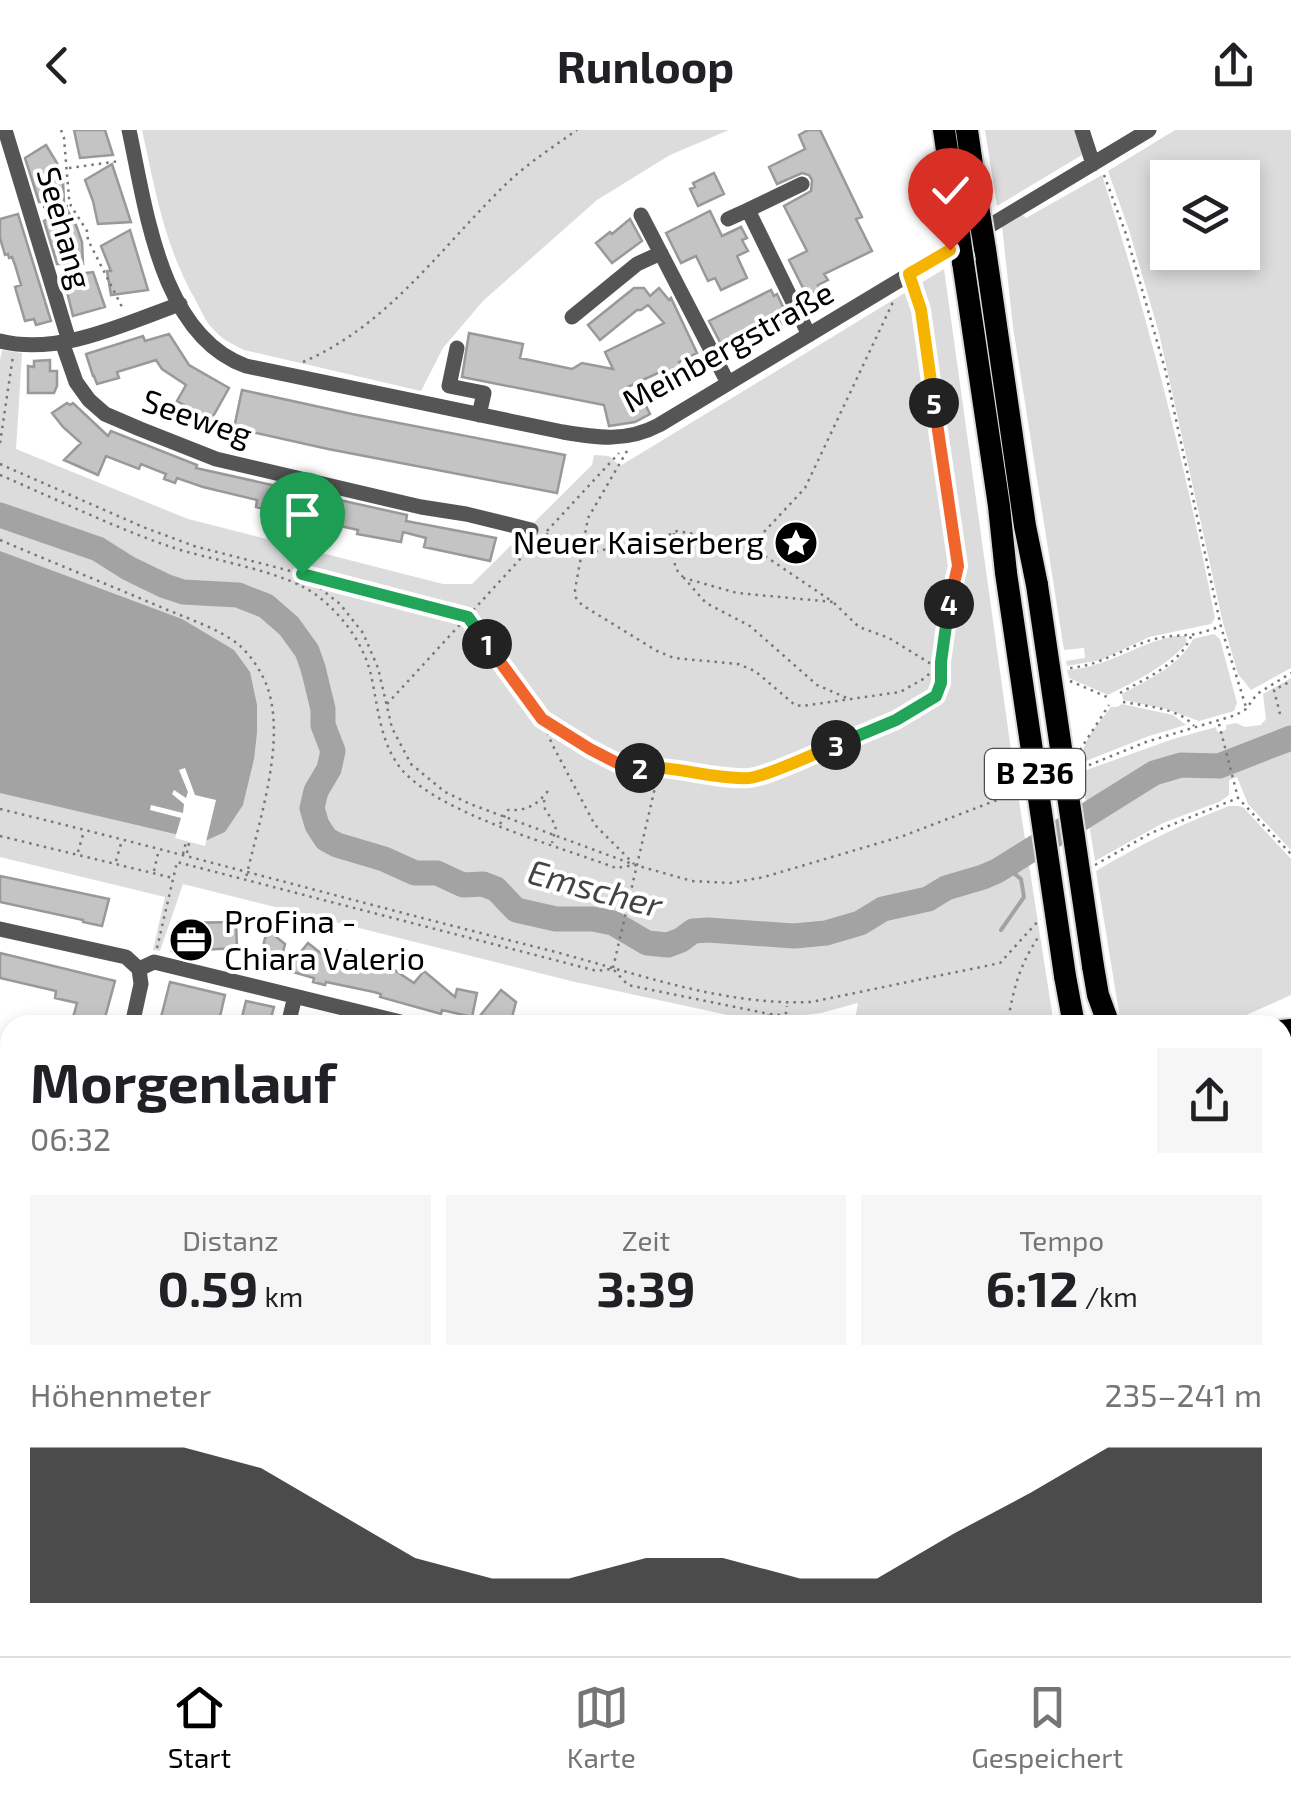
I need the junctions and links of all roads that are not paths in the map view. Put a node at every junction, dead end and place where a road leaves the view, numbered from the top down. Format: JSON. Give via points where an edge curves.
{"nodes":[{"id":1,"x":5,"y":130,"type":"edge"},
{"id":2,"x":129,"y":130,"type":"edge"},
{"id":3,"x":944,"y":130,"type":"edge"},
{"id":4,"x":967,"y":130,"type":"edge"},
{"id":5,"x":1082,"y":130,"type":"edge"},
{"id":6,"x":1149,"y":130,"type":"edge"},
{"id":7,"x":1098,"y":168,"type":"junction"},
{"id":8,"x":802,"y":184,"type":"dead end"},
{"id":9,"x":748,"y":210,"type":"junction"},
{"id":10,"x":642,"y":215,"type":"dead end"},
{"id":11,"x":728,"y":219,"type":"dead end"},
{"id":12,"x":661,"y":252,"type":"junction"},
{"id":13,"x":909,"y":274,"type":"junction"},
{"id":14,"x":180,"y":304,"type":"junction"},
{"id":15,"x":572,"y":317,"type":"dead end"},
{"id":16,"x":809,"y":335,"type":"junction"},
{"id":17,"x":0,"y":341,"type":"edge"},
{"id":18,"x":65,"y":342,"type":"junction"},
{"id":19,"x":456,"y":348,"type":"dead end"},
{"id":20,"x":728,"y":383,"type":"junction"},
{"id":21,"x":479,"y":415,"type":"junction"},
{"id":22,"x":538,"y":532,"type":"road end"},
{"id":23,"x":958,"y":566,"type":"road end"},
{"id":24,"x":0,"y":930,"type":"edge"},
{"id":25,"x":139,"y":969,"type":"junction"},
{"id":26,"x":1098,"y":995,"type":"junction"},
{"id":27,"x":295,"y":996,"type":"junction"},
{"id":28,"x":134,"y":1015,"type":"edge"},
{"id":29,"x":290,"y":1015,"type":"edge"},
{"id":30,"x":372,"y":1015,"type":"edge"},
{"id":31,"x":1072,"y":1015,"type":"edge"},
{"id":32,"x":1099,"y":1015,"type":"edge"},
{"id":33,"x":1105,"y":1015,"type":"edge"}],
"edges":[{"from":1,"to":18,"type":"street","name":"Seehang"},
{"from":2,"to":14,"type":"street","via":[[155,248]]},
{"from":3,"to":31,"type":"highway","number":"B 236","bridge":true},
{"from":4,"to":26,"type":"highway","number":"B 236","bridge":true},
{"from":5,"to":7,"type":"street"},
{"from":6,"to":7,"type":"street","name":"Meinbergstraße"},
{"from":7,"to":13,"type":"street","name":"Meinbergstraße"},
{"from":8,"to":9,"type":"street"},
{"from":9,"to":11,"type":"street"},
{"from":9,"to":16,"type":"street"},
{"from":10,"to":12,"type":"street"},
{"from":12,"to":15,"type":"street"},
{"from":12,"to":20,"type":"street"},
{"from":13,"to":16,"type":"street","name":"Meinbergstraße"},
{"from":13,"to":23,"type":"street","via":[[921,310]]},
{"from":14,"to":18,"type":"street"},
{"from":14,"to":21,"type":"street","name":"Meinbergstraße","via":[[216,352],[234,362]]},
{"from":16,"to":20,"type":"street","name":"Meinbergstraße"},
{"from":17,"to":18,"type":"street"},
{"from":18,"to":22,"type":"street","name":"Seeweg","via":[[88,400],[140,429],[216,459]]},
{"from":19,"to":21,"type":"street","via":[[449,386],[484,393]]},
{"from":20,"to":21,"type":"street","name":"Meinbergstraße","via":[[650,430],[610,439]]},
{"from":24,"to":25,"type":"street","via":[[126,957]]},
{"from":25,"to":27,"type":"street","via":[[154,962]]},
{"from":25,"to":28,"type":"street"},
{"from":26,"to":32,"type":"highway","number":"B 236"},
{"from":26,"to":33,"type":"highway"},
{"from":27,"to":29,"type":"street"},
{"from":27,"to":30,"type":"street"}]}
